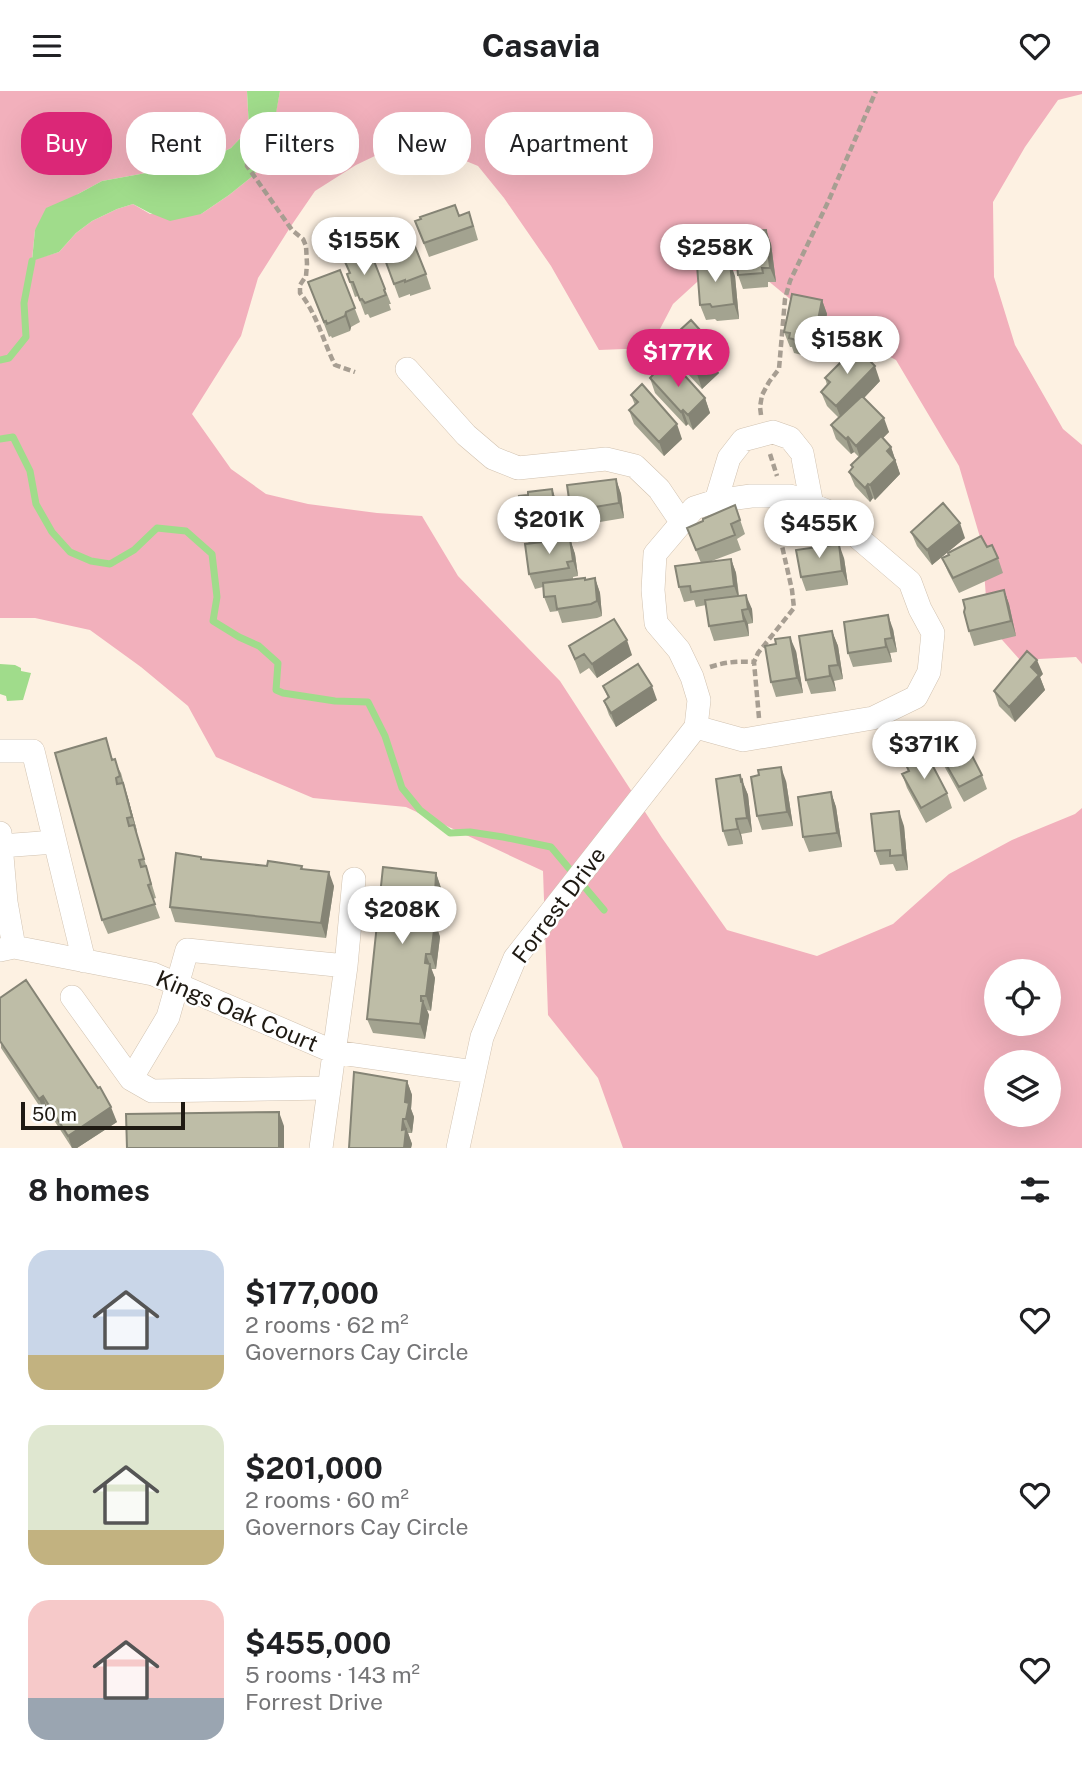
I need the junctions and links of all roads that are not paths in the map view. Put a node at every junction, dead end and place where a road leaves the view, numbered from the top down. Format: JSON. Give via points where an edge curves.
{"nodes":[{"id":1,"x":407,"y":369,"type":"dead end"},
{"id":2,"x":716,"y":501,"type":"junction"},
{"id":3,"x":812,"y":505,"type":"junction"},
{"id":4,"x":682,"y":523,"type":"junction"},
{"id":5,"x":696,"y":727,"type":"junction"},
{"id":6,"x":0,"y":751,"type":"edge"},
{"id":7,"x":1,"y":839,"type":"edge"},
{"id":8,"x":55,"y":842,"type":"junction"},
{"id":9,"x":354,"y":879,"type":"dead end"},
{"id":10,"x":7,"y":949,"type":"edge"},
{"id":11,"x":84,"y":961,"type":"junction"},
{"id":12,"x":346,"y":966,"type":"junction"},
{"id":13,"x":177,"y":984,"type":"junction"},
{"id":14,"x":72,"y":997,"type":"dead end"},
{"id":15,"x":334,"y":1052,"type":"junction"},
{"id":16,"x":474,"y":1072,"type":"junction"},
{"id":17,"x":131,"y":1079,"type":"junction"},
{"id":18,"x":329,"y":1088,"type":"junction"},
{"id":19,"x":321,"y":1148,"type":"edge"},
{"id":20,"x":458,"y":1148,"type":"edge"}],
"edges":[{"from":1,"to":4,"type":"street","via":[[466,435],[494,458],[518,468],[606,459],[635,466],[659,489]]},
{"from":2,"to":3,"type":"street","via":[[790,496]]},
{"from":2,"to":3,"type":"street","via":[[729,458],[743,440],[773,432],[790,438],[802,453]]},
{"from":2,"to":4,"type":"street","via":[[694,508]]},
{"from":3,"to":5,"type":"street","via":[[827,511],[910,582],[933,633],[929,672],[916,697],[873,718],[743,740]]},
{"from":4,"to":5,"type":"street","via":[[655,554],[653,590],[656,622],[679,650],[692,677],[699,700]]},
{"from":5,"to":16,"type":"street","name":"Forrest Drive","via":[[515,958],[482,1037]]},
{"from":6,"to":8,"type":"street","via":[[33,751]]},
{"from":7,"to":8,"type":"street"},
{"from":7,"to":10,"type":"street"},
{"from":8,"to":11,"type":"street"},
{"from":9,"to":12,"type":"street"},
{"from":10,"to":11,"type":"street","name":"Kings Oak Court"},
{"from":11,"to":13,"type":"street","name":"Kings Oak Court","via":[[153,974]]},
{"from":12,"to":13,"type":"street","via":[[187,950]]},
{"from":12,"to":15,"type":"street"},
{"from":13,"to":15,"type":"street","name":"Kings Oak Court"},
{"from":13,"to":17,"type":"street","via":[[168,1017]]},
{"from":14,"to":17,"type":"street"},
{"from":15,"to":16,"type":"street","name":"Kings Oak Court"},
{"from":15,"to":18,"type":"street"},
{"from":16,"to":20,"type":"street","name":"Forrest Drive"},
{"from":17,"to":18,"type":"street","via":[[152,1091]]},
{"from":18,"to":19,"type":"street"}]}
